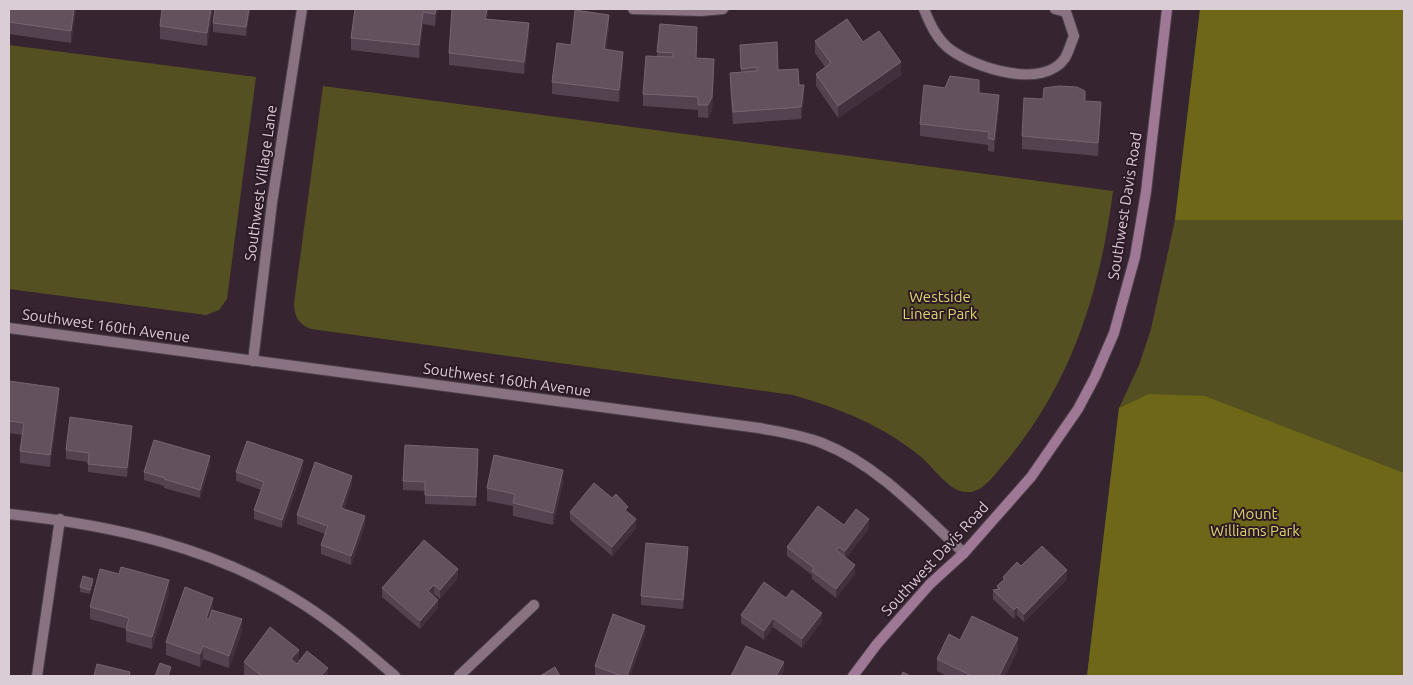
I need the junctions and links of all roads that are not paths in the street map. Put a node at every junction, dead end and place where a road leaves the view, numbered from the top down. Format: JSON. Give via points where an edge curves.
{"nodes":[{"id":1,"x":302,"y":9,"type":"edge"},
{"id":2,"x":633,"y":9,"type":"edge"},
{"id":3,"x":723,"y":9,"type":"edge"},
{"id":4,"x":924,"y":9,"type":"edge"},
{"id":5,"x":1054,"y":9,"type":"edge"},
{"id":6,"x":1167,"y":9,"type":"edge"},
{"id":7,"x":9,"y":328,"type":"edge"},
{"id":8,"x":253,"y":361,"type":"junction"},
{"id":9,"x":9,"y":514,"type":"edge"},
{"id":10,"x":60,"y":519,"type":"junction"},
{"id":11,"x":964,"y":553,"type":"junction"},
{"id":12,"x":534,"y":605,"type":"dead end"},
{"id":13,"x":37,"y":676,"type":"edge"},
{"id":14,"x":395,"y":676,"type":"edge"},
{"id":15,"x":459,"y":676,"type":"edge"},
{"id":16,"x":853,"y":676,"type":"edge"}],
"edges":[{"from":1,"to":8,"type":"street","name":"Southwest Village Lane","via":[[272,203]]},
{"from":2,"to":3,"type":"street"},
{"from":4,"to":5,"type":"street","via":[[932,29],[951,50],[996,70],[1027,76],[1048,71],[1064,59],[1074,36],[1066,12]]},
{"from":6,"to":11,"type":"street","name":"Southwest Davis Road","via":[[1141,222],[1129,286],[1114,333],[1095,377],[1054,447]]},
{"from":7,"to":8,"type":"street","name":"Southwest 160th Avenue"},
{"from":8,"to":11,"type":"street","name":"Southwest 160th Avenue","via":[[759,428],[798,436],[823,443],[875,473]]},
{"from":9,"to":10,"type":"street"},
{"from":10,"to":13,"type":"street"},
{"from":10,"to":14,"type":"street","via":[[130,532],[199,553],[246,573],[302,604],[358,644]]},
{"from":11,"to":16,"type":"street","name":"Southwest Davis Road","via":[[930,584]]},
{"from":12,"to":15,"type":"street"}]}
